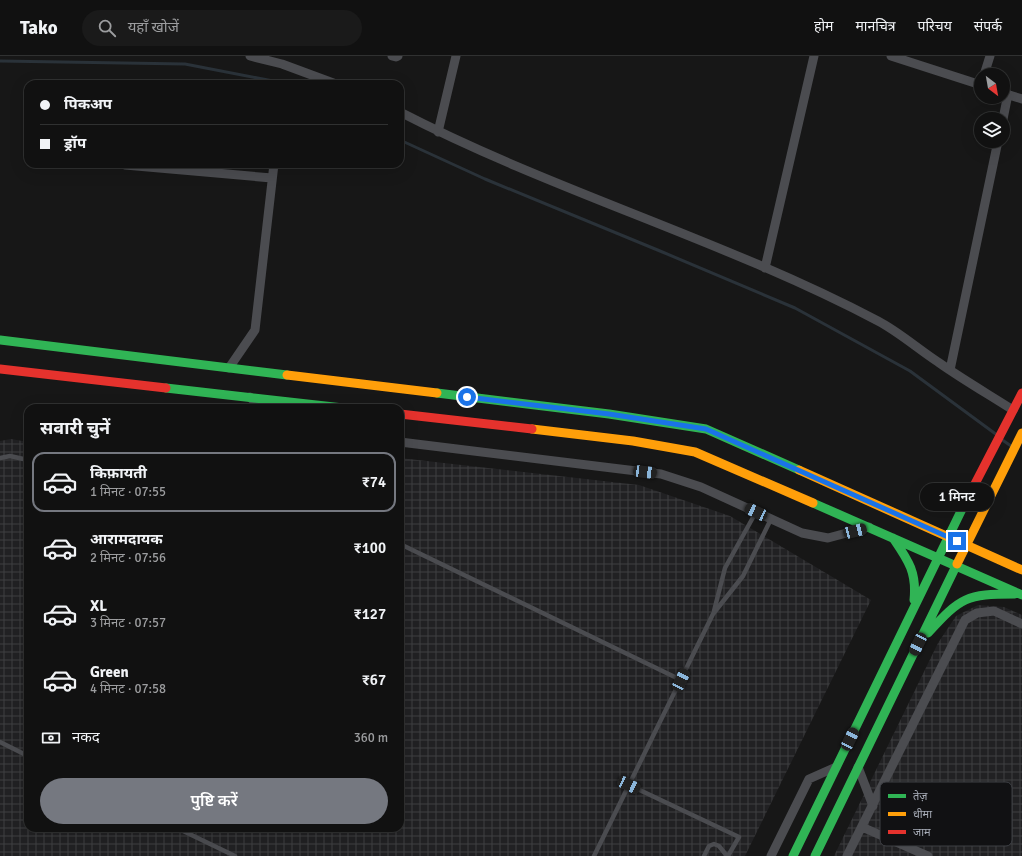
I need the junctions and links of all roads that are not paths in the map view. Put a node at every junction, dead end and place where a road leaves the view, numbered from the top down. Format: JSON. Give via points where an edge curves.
{"nodes":[{"id":1,"x":250,"y":56,"type":"edge"},
{"id":2,"x":392,"y":56,"type":"edge"},
{"id":3,"x":398,"y":56,"type":"edge"},
{"id":4,"x":456,"y":56,"type":"edge"},
{"id":5,"x":814,"y":56,"type":"edge"},
{"id":6,"x":891,"y":56,"type":"edge"},
{"id":7,"x":990,"y":56,"type":"edge"},
{"id":8,"x":274,"y":59,"type":"edge"},
{"id":9,"x":986,"y":68,"type":"edge"},
{"id":10,"x":326,"y":80,"type":"edge"},
{"id":11,"x":974,"y":82,"type":"edge"},
{"id":12,"x":1010,"y":94,"type":"edge"},
{"id":13,"x":1022,"y":99,"type":"edge"},
{"id":14,"x":404,"y":114,"type":"edge"},
{"id":15,"x":438,"y":132,"type":"junction"},
{"id":16,"x":997,"y":148,"type":"edge"},
{"id":17,"x":159,"y":168,"type":"edge"},
{"id":18,"x":273,"y":168,"type":"edge"},
{"id":19,"x":272,"y":178,"type":"junction"},
{"id":20,"x":765,"y":268,"type":"junction"},
{"id":21,"x":0,"y":340,"type":"edge"},
{"id":22,"x":0,"y":368,"type":"edge"},
{"id":23,"x":229,"y":368,"type":"junction"},
{"id":24,"x":950,"y":370,"type":"junction"},
{"id":25,"x":1022,"y":393,"type":"edge"},
{"id":26,"x":250,"y":397,"type":"junction"},
{"id":27,"x":256,"y":404,"type":"edge"},
{"id":28,"x":309,"y":404,"type":"edge"},
{"id":29,"x":1013,"y":410,"type":"junction"},
{"id":30,"x":404,"y":414,"type":"edge"},
{"id":31,"x":1022,"y":433,"type":"edge"},
{"id":32,"x":404,"y":442,"type":"edge"},
{"id":33,"x":0,"y":458,"type":"edge"},
{"id":34,"x":24,"y":459,"type":"edge"},
{"id":35,"x":756,"y":512,"type":"junction"},
{"id":36,"x":771,"y":519,"type":"junction"},
{"id":37,"x":869,"y":527,"type":"junction"},
{"id":38,"x":948,"y":537,"type":"junction"},
{"id":39,"x":893,"y":538,"type":"junction"},
{"id":40,"x":966,"y":545,"type":"junction"},
{"id":41,"x":404,"y":546,"type":"edge"},
{"id":42,"x":938,"y":558,"type":"junction"},
{"id":43,"x":956,"y":566,"type":"junction"},
{"id":44,"x":1022,"y":570,"type":"edge"},
{"id":45,"x":1020,"y":594,"type":"edge"},
{"id":46,"x":912,"y":612,"type":"junction"},
{"id":47,"x":713,"y":614,"type":"junction"},
{"id":48,"x":1022,"y":624,"type":"edge"},
{"id":49,"x":918,"y":644,"type":"junction"},
{"id":50,"x":681,"y":680,"type":"junction"},
{"id":51,"x":0,"y":742,"type":"edge"},
{"id":52,"x":24,"y":754,"type":"edge"},
{"id":53,"x":836,"y":767,"type":"junction"},
{"id":54,"x":858,"y":767,"type":"junction"},
{"id":55,"x":884,"y":782,"type":"edge"},
{"id":56,"x":629,"y":785,"type":"junction"},
{"id":57,"x":880,"y":790,"type":"edge"},
{"id":58,"x":872,"y":806,"type":"junction"},
{"id":59,"x":862,"y":827,"type":"junction"},
{"id":60,"x":185,"y":832,"type":"edge"},
{"id":61,"x":880,"y":835,"type":"edge"},
{"id":62,"x":905,"y":846,"type":"edge"},
{"id":63,"x":235,"y":856,"type":"edge"},
{"id":64,"x":594,"y":856,"type":"edge"},
{"id":65,"x":704,"y":856,"type":"edge"},
{"id":66,"x":728,"y":856,"type":"edge"},
{"id":67,"x":771,"y":856,"type":"edge"},
{"id":68,"x":793,"y":856,"type":"edge"},
{"id":69,"x":815,"y":856,"type":"edge"},
{"id":70,"x":848,"y":856,"type":"edge"},
{"id":71,"x":928,"y":856,"type":"edge"}],
"edges":[{"from":1,"to":8,"type":"street"},
{"from":2,"to":3,"type":"street"},
{"from":4,"to":15,"type":"street"},
{"from":5,"to":20,"type":"street"},
{"from":6,"to":11,"type":"street"},
{"from":7,"to":9,"type":"street"},
{"from":8,"to":10,"type":"street"},
{"from":12,"to":13,"type":"street"},
{"from":14,"to":15,"type":"street"},
{"from":15,"to":20,"type":"street","via":[[542,178]]},
{"from":16,"to":24,"type":"street"},
{"from":17,"to":19,"type":"street"},
{"from":18,"to":19,"type":"street"},
{"from":19,"to":23,"type":"street","via":[[255,330]]},
{"from":20,"to":24,"type":"street","via":[[880,322]]},
{"from":21,"to":23,"type":"main road"},
{"from":22,"to":26,"type":"main road"},
{"from":23,"to":38,"type":"main road","via":[[609,414],[706,429]]},
{"from":24,"to":29,"type":"street"},
{"from":25,"to":29,"type":"main road"},
{"from":26,"to":27,"type":"street"},
{"from":26,"to":28,"type":"main road"},
{"from":29,"to":38,"type":"main road"},
{"from":30,"to":37,"type":"main road","via":[[633,441],[695,452]]},
{"from":31,"to":40,"type":"main road"},
{"from":32,"to":35,"type":"street","via":[[661,474],[701,487]]},
{"from":33,"to":34,"type":"lane","via":[[10,456]]},
{"from":35,"to":36,"type":"street"},
{"from":35,"to":47,"type":"lane","via":[[725,568]]},
{"from":36,"to":37,"type":"street","via":[[802,533],[828,538]]},
{"from":36,"to":47,"type":"lane","via":[[742,576]]},
{"from":37,"to":39,"type":"main road"},
{"from":38,"to":40,"type":"main road"},
{"from":38,"to":42,"type":"main road"},
{"from":39,"to":42,"type":"main road"},
{"from":39,"to":46,"type":"main road","via":[[913,569],[916,586]]},
{"from":40,"to":43,"type":"main road"},
{"from":40,"to":44,"type":"main road"},
{"from":41,"to":50,"type":"lane"},
{"from":42,"to":43,"type":"main road"},
{"from":42,"to":46,"type":"main road"},
{"from":43,"to":45,"type":"main road"},
{"from":43,"to":49,"type":"main road"},
{"from":45,"to":49,"type":"main road","via":[[987,595],[966,599],[948,611]]},
{"from":46,"to":53,"type":"main road"},
{"from":47,"to":50,"type":"lane"},
{"from":48,"to":55,"type":"street","via":[[994,611],[977,613],[965,620]]},
{"from":49,"to":54,"type":"main road"},
{"from":50,"to":56,"type":"lane"},
{"from":51,"to":52,"type":"lane"},
{"from":53,"to":67,"type":"street","via":[[809,779]]},
{"from":53,"to":68,"type":"main road"},
{"from":54,"to":58,"type":"street"},
{"from":54,"to":69,"type":"main road"},
{"from":56,"to":64,"type":"lane"},
{"from":56,"to":66,"type":"lane","via":[[739,837]]},
{"from":57,"to":58,"type":"street"},
{"from":58,"to":59,"type":"street"},
{"from":59,"to":61,"type":"street"},
{"from":59,"to":70,"type":"street"},
{"from":60,"to":63,"type":"lane"},
{"from":62,"to":71,"type":"street"},
{"from":65,"to":66,"type":"lane","via":[[709,846],[714,844]]}]}
